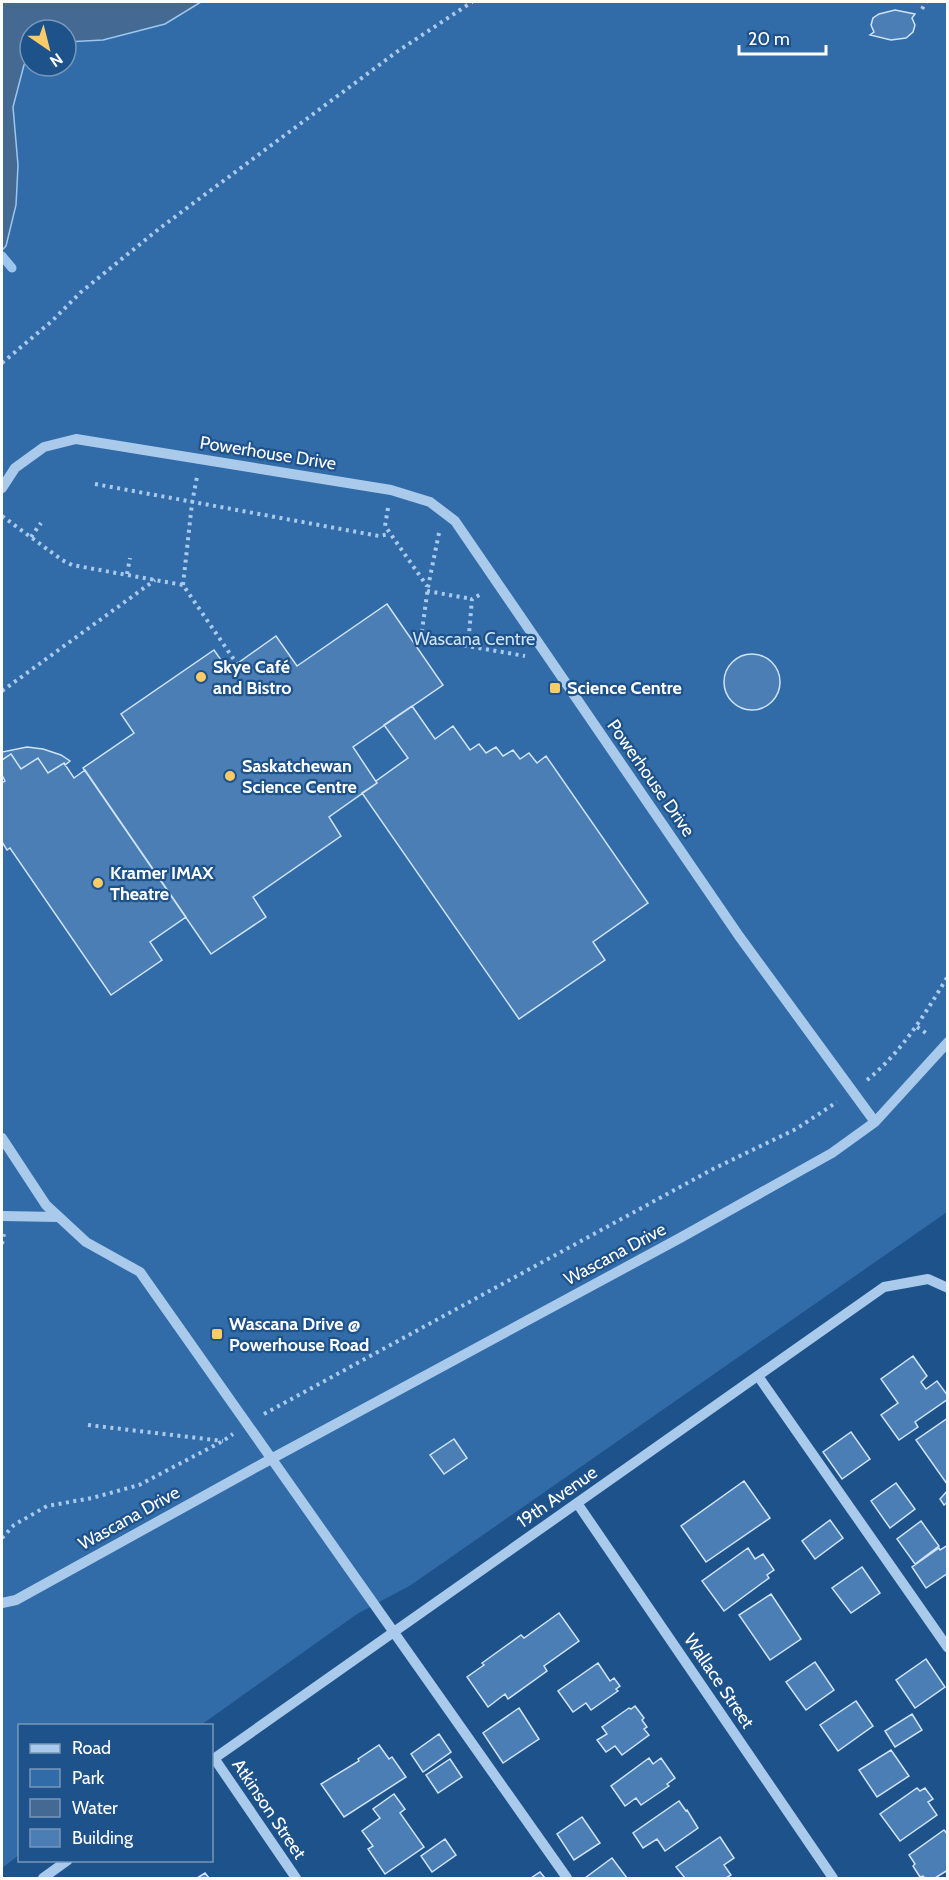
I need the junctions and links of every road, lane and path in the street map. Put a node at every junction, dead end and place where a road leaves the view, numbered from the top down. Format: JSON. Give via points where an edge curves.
{"nodes":[{"id":1,"x":472,"y":2,"type":"edge"},
{"id":2,"x":926,"y":2,"type":"edge"},
{"id":3,"x":922,"y":9,"type":"dead end"},
{"id":4,"x":2,"y":363,"type":"edge"},
{"id":5,"x":200,"y":459,"type":"junction"},
{"id":6,"x":948,"y":461,"type":"edge"},
{"id":7,"x":95,"y":484,"type":"dead end"},
{"id":8,"x":2,"y":488,"type":"edge"},
{"id":9,"x":391,"y":490,"type":"junction"},
{"id":10,"x":948,"y":490,"type":"edge"},
{"id":11,"x":192,"y":503,"type":"junction"},
{"id":12,"x":443,"y":512,"type":"junction"},
{"id":13,"x":2,"y":516,"type":"edge"},
{"id":14,"x":41,"y":523,"type":"dead end"},
{"id":15,"x":390,"y":534,"type":"junction"},
{"id":16,"x":31,"y":537,"type":"junction"},
{"id":17,"x":130,"y":558,"type":"dead end"},
{"id":18,"x":127,"y":574,"type":"junction"},
{"id":19,"x":155,"y":580,"type":"junction"},
{"id":20,"x":496,"y":583,"type":"junction"},
{"id":21,"x":183,"y":585,"type":"junction"},
{"id":22,"x":428,"y":589,"type":"junction"},
{"id":23,"x":472,"y":600,"type":"junction"},
{"id":24,"x":421,"y":638,"type":"junction"},
{"id":25,"x":414,"y":643,"type":"dead end"},
{"id":26,"x":468,"y":646,"type":"junction"},
{"id":27,"x":550,"y":660,"type":"junction"},
{"id":28,"x":237,"y":664,"type":"dead end"},
{"id":29,"x":2,"y":691,"type":"edge"},
{"id":30,"x":948,"y":976,"type":"edge"},
{"id":31,"x":948,"y":1042,"type":"edge"},
{"id":32,"x":851,"y":1092,"type":"junction"},
{"id":33,"x":875,"y":1122,"type":"junction"},
{"id":34,"x":2,"y":1138,"type":"edge"},
{"id":35,"x":2,"y":1216,"type":"edge"},
{"id":36,"x":58,"y":1217,"type":"junction"},
{"id":37,"x":948,"y":1288,"type":"edge"},
{"id":38,"x":758,"y":1376,"type":"junction"},
{"id":39,"x":246,"y":1424,"type":"junction"},
{"id":40,"x":88,"y":1425,"type":"dead end"},
{"id":41,"x":224,"y":1441,"type":"junction"},
{"id":42,"x":271,"y":1459,"type":"junction"},
{"id":43,"x":577,"y":1503,"type":"junction"},
{"id":44,"x":2,"y":1538,"type":"edge"},
{"id":45,"x":2,"y":1603,"type":"edge"},
{"id":46,"x":393,"y":1632,"type":"junction"},
{"id":47,"x":948,"y":1647,"type":"edge"},
{"id":48,"x":213,"y":1759,"type":"edge"},
{"id":49,"x":65,"y":1862,"type":"edge"},
{"id":50,"x":43,"y":1878,"type":"edge"},
{"id":51,"x":296,"y":1878,"type":"edge"},
{"id":52,"x":567,"y":1878,"type":"edge"},
{"id":53,"x":833,"y":1878,"type":"edge"}],
"edges":[{"from":1,"to":4,"type":"path","via":[[398,51],[160,228]]},
{"from":2,"to":3,"type":"path"},
{"from":5,"to":8,"type":"street","name":"Powerhouse Drive","via":[[76,439],[44,447],[15,468]]},
{"from":5,"to":9,"type":"street","name":"Powerhouse Drive"},
{"from":5,"to":11,"type":"path"},
{"from":6,"to":10,"type":"path"},
{"from":7,"to":11,"type":"path"},
{"from":9,"to":12,"type":"street","name":"Powerhouse Drive","via":[[430,502]]},
{"from":9,"to":15,"type":"path","via":[[385,526]]},
{"from":11,"to":15,"type":"path","via":[[379,536]]},
{"from":11,"to":21,"type":"path"},
{"from":12,"to":20,"type":"street","name":"Powerhouse Drive","via":[[454,520]]},
{"from":12,"to":22,"type":"path"},
{"from":13,"to":16,"type":"path"},
{"from":14,"to":16,"type":"path"},
{"from":15,"to":22,"type":"path"},
{"from":16,"to":18,"type":"path","via":[[72,565]]},
{"from":17,"to":18,"type":"path"},
{"from":18,"to":19,"type":"path"},
{"from":19,"to":21,"type":"path"},
{"from":19,"to":29,"type":"path"},
{"from":20,"to":23,"type":"path"},
{"from":20,"to":27,"type":"street","name":"Powerhouse Drive"},
{"from":21,"to":28,"type":"path"},
{"from":22,"to":23,"type":"path"},
{"from":22,"to":24,"type":"path"},
{"from":23,"to":26,"type":"path"},
{"from":24,"to":25,"type":"path"},
{"from":24,"to":26,"type":"path"},
{"from":26,"to":27,"type":"path"},
{"from":27,"to":32,"type":"street","name":"Powerhouse Drive"},
{"from":30,"to":32,"type":"path","via":[[917,1027],[877,1072]]},
{"from":31,"to":33,"type":"street","name":"Wascana Drive"},
{"from":32,"to":33,"type":"street","name":"Powerhouse Drive"},
{"from":32,"to":39,"type":"path","via":[[796,1129],[714,1169]]},
{"from":33,"to":42,"type":"street","name":"Wascana Drive","via":[[832,1153],[680,1238]]},
{"from":34,"to":36,"type":"street"},
{"from":35,"to":36,"type":"street"},
{"from":36,"to":39,"type":"street","via":[[86,1242],[140,1272]]},
{"from":37,"to":38,"type":"street","name":"19th Avenue","via":[[928,1279],[884,1287]]},
{"from":38,"to":43,"type":"street","name":"19th Avenue"},
{"from":38,"to":47,"type":"street"},
{"from":39,"to":41,"type":"path"},
{"from":39,"to":42,"type":"street"},
{"from":40,"to":41,"type":"path"},
{"from":41,"to":44,"type":"path","via":[[139,1485],[47,1506]]},
{"from":42,"to":45,"type":"street","name":"Wascana Drive","via":[[16,1600]]},
{"from":42,"to":46,"type":"street"},
{"from":43,"to":46,"type":"street","name":"19th Avenue"},
{"from":43,"to":53,"type":"street","name":"Wallace Street"},
{"from":46,"to":48,"type":"street","name":"19th Avenue"},
{"from":46,"to":52,"type":"street"},
{"from":48,"to":51,"type":"street","name":"Atkinson Street"},
{"from":49,"to":50,"type":"street"}]}
